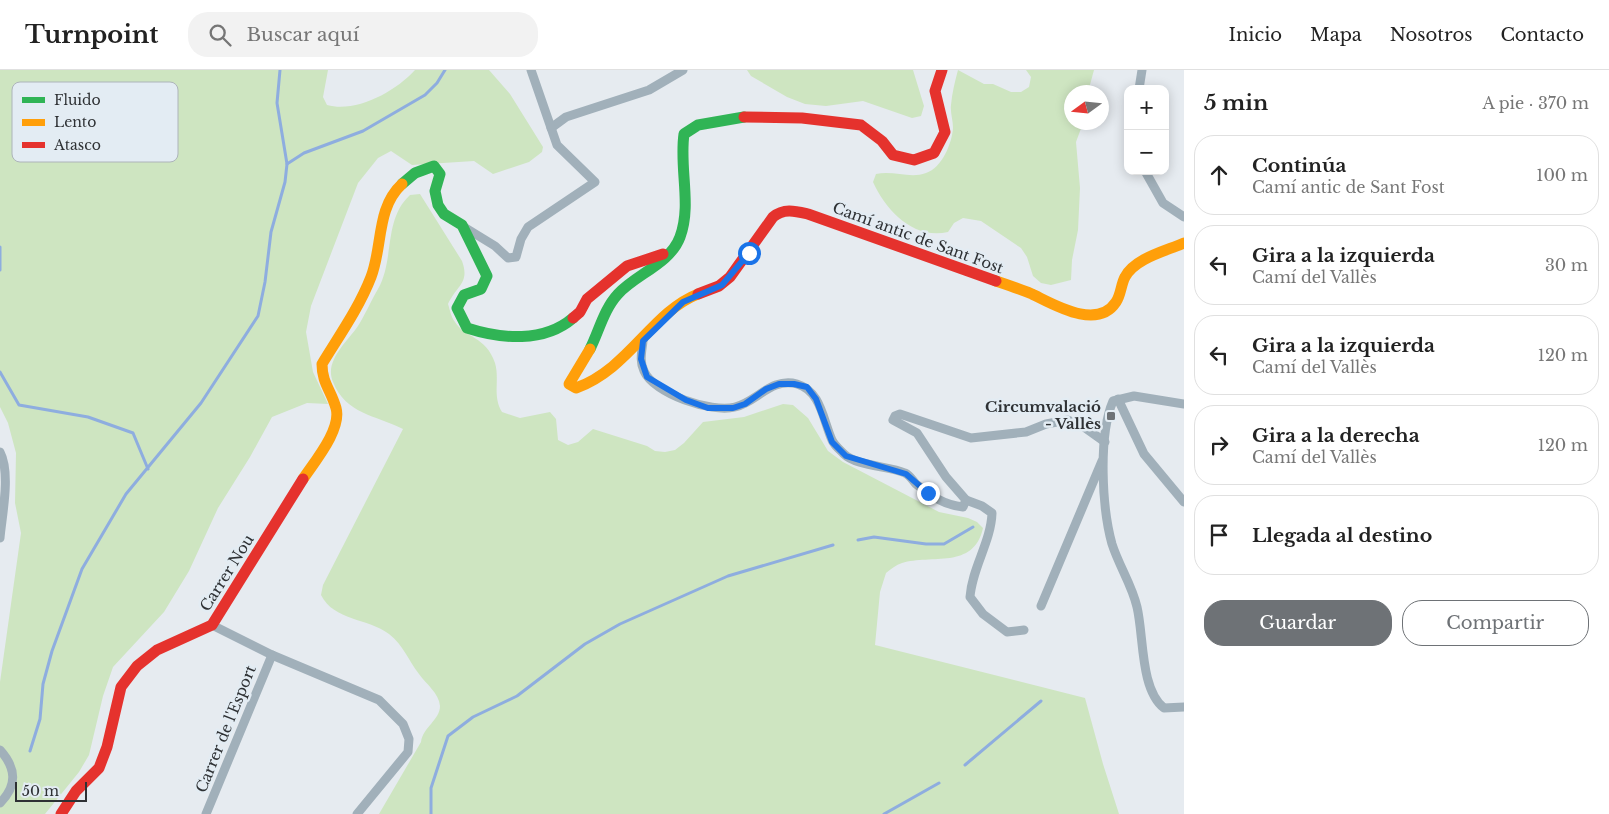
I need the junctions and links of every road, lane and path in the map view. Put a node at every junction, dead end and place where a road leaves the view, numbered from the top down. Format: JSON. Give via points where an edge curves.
{"nodes":[{"id":1,"x":531,"y":70,"type":"edge"},
{"id":2,"x":683,"y":70,"type":"edge"},
{"id":3,"x":942,"y":70,"type":"edge"},
{"id":4,"x":1142,"y":70,"type":"edge"},
{"id":5,"x":1140,"y":85,"type":"edge"},
{"id":6,"x":551,"y":128,"type":"junction"},
{"id":7,"x":1147,"y":175,"type":"edge"},
{"id":8,"x":1184,"y":217,"type":"edge"},
{"id":9,"x":462,"y":225,"type":"junction"},
{"id":10,"x":1184,"y":243,"type":"edge"},
{"id":11,"x":666,"y":254,"type":"junction"},
{"id":12,"x":643,"y":341,"type":"junction"},
{"id":13,"x":1118,"y":399,"type":"junction"},
{"id":14,"x":1184,"y":404,"type":"edge"},
{"id":15,"x":1105,"y":442,"type":"junction"},
{"id":16,"x":0,"y":452,"type":"edge"},
{"id":17,"x":1104,"y":456,"type":"junction"},
{"id":18,"x":966,"y":500,"type":"junction"},
{"id":19,"x":1184,"y":502,"type":"edge"},
{"id":20,"x":0,"y":538,"type":"edge"},
{"id":21,"x":1041,"y":606,"type":"dead end"},
{"id":22,"x":212,"y":625,"type":"junction"},
{"id":23,"x":1024,"y":630,"type":"dead end"},
{"id":24,"x":272,"y":655,"type":"junction"},
{"id":25,"x":1184,"y":707,"type":"edge"},
{"id":26,"x":0,"y":750,"type":"edge"},
{"id":27,"x":0,"y":803,"type":"edge"},
{"id":28,"x":61,"y":814,"type":"edge"},
{"id":29,"x":206,"y":814,"type":"edge"},
{"id":30,"x":357,"y":814,"type":"edge"}],
"edges":[{"from":1,"to":6,"type":"street"},
{"from":2,"to":6,"type":"street","via":[[649,90],[566,117]]},
{"from":3,"to":11,"type":"street","via":[[935,91],[945,132],[934,153],[914,160],[893,155],[882,141],[861,126],[802,118],[737,117],[698,125],[684,134],[680,151],[685,213],[679,241]]},
{"from":4,"to":5,"type":"street"},
{"from":6,"to":9,"type":"street","via":[[557,145],[595,182],[528,227],[516,257],[508,258]]},
{"from":7,"to":8,"type":"street","via":[[1163,203]]},
{"from":9,"to":11,"type":"street","via":[[487,276],[481,289],[464,295],[456,308],[467,328],[492,336],[542,335],[565,325],[592,295],[627,266]]},
{"from":9,"to":22,"type":"street","name":"Carrer Nou","via":[[444,214],[438,205],[435,191],[440,174],[434,166],[400,184],[389,197],[371,278],[322,364],[322,378],[336,408],[337,425]]},
{"from":10,"to":12,"type":"street","name":"Camí antic de Sant Fost","via":[[1133,266],[1125,277],[1116,302],[1108,309],[1099,313],[1076,314],[957,266],[808,214],[781,212],[722,285],[683,302]]},
{"from":11,"to":12,"type":"street","via":[[618,294],[606,312],[586,360],[570,384],[576,388],[589,385]]},
{"from":12,"to":18,"type":"street","via":[[641,359],[647,377],[686,400],[708,408],[733,408],[779,384],[807,387],[816,399],[832,442],[846,456],[906,474],[940,502],[963,506]]},
{"from":13,"to":14,"type":"street","via":[[1134,396]]},
{"from":13,"to":15,"type":"street","via":[[1110,408]]},
{"from":13,"to":19,"type":"street","via":[[1144,454]]},
{"from":15,"to":17,"type":"street"},
{"from":15,"to":18,"type":"street","via":[[1068,420],[1026,432],[971,438],[900,414],[896,416],[893,420],[917,433],[946,477]]},
{"from":16,"to":20,"type":"street","via":[[5,464]]},
{"from":17,"to":21,"type":"street"},
{"from":17,"to":25,"type":"street","via":[[1108,523],[1137,609],[1153,695],[1164,708]]},
{"from":18,"to":23,"type":"street","via":[[992,513],[992,527],[971,579],[970,597],[983,614],[1007,632]]},
{"from":22,"to":24,"type":"street"},
{"from":22,"to":28,"type":"street","name":"Carrer Nou","via":[[157,650],[137,666],[121,688],[99,768],[76,791]]},
{"from":24,"to":29,"type":"street","name":"Carrer de l'Esport"},
{"from":24,"to":30,"type":"street","via":[[379,700],[403,724],[409,739],[408,752]]},
{"from":26,"to":27,"type":"street","via":[[14,769],[14,784]]}]}
